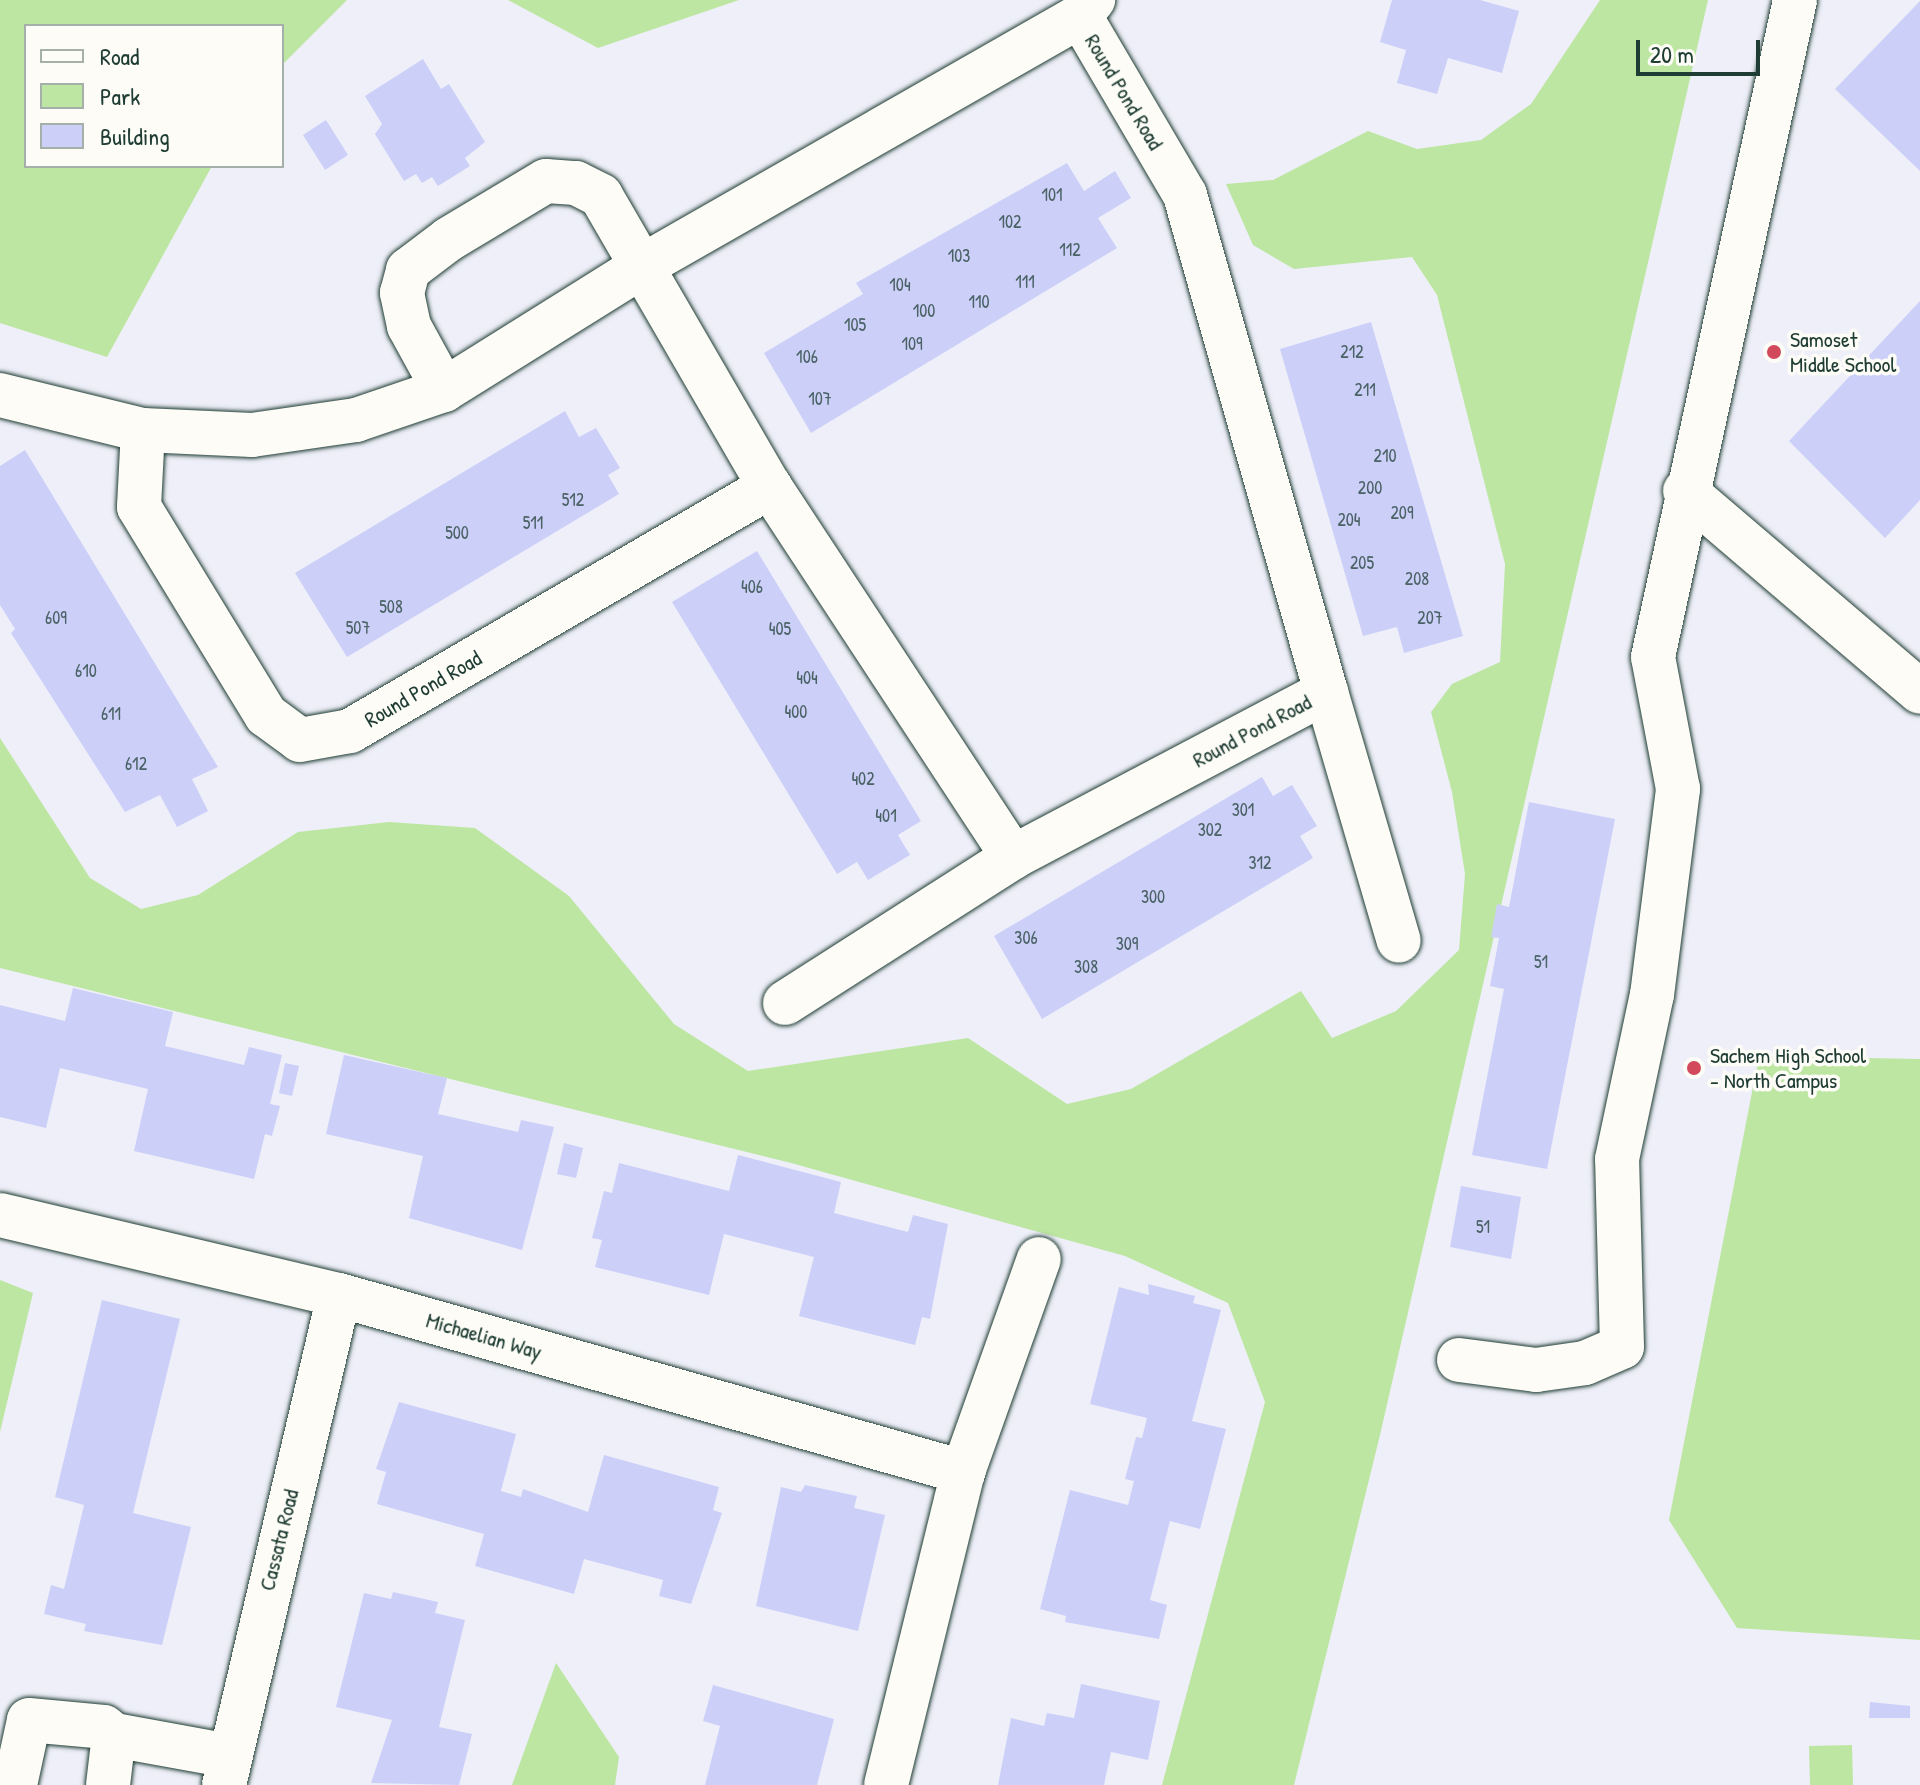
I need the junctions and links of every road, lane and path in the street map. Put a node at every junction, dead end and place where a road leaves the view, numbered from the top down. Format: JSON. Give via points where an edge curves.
{"nodes":[{"id":1,"x":1795,"y":0,"type":"edge"},
{"id":2,"x":1086,"y":8,"type":"edge"},
{"id":3,"x":644,"y":265,"type":"junction"},
{"id":4,"x":444,"y":390,"type":"junction"},
{"id":5,"x":0,"y":395,"type":"edge"},
{"id":6,"x":143,"y":430,"type":"junction"},
{"id":7,"x":770,"y":487,"type":"junction"},
{"id":8,"x":1685,"y":491,"type":"junction"},
{"id":9,"x":1326,"y":692,"type":"junction"},
{"id":10,"x":1920,"y":692,"type":"edge"},
{"id":11,"x":1013,"y":857,"type":"junction"},
{"id":12,"x":1399,"y":941,"type":"dead end"},
{"id":13,"x":785,"y":1003,"type":"dead end"},
{"id":14,"x":0,"y":1215,"type":"edge"},
{"id":15,"x":1039,"y":1259,"type":"dead end"},
{"id":16,"x":339,"y":1295,"type":"junction"},
{"id":17,"x":1459,"y":1360,"type":"dead end"},
{"id":18,"x":963,"y":1472,"type":"junction"},
{"id":19,"x":114,"y":1735,"type":"junction"},
{"id":20,"x":227,"y":1770,"type":"edge"},
{"id":21,"x":15,"y":1785,"type":"edge"},
{"id":22,"x":108,"y":1785,"type":"edge"},
{"id":23,"x":886,"y":1785,"type":"edge"}],
"edges":[{"from":1,"to":8,"type":"street"},
{"from":2,"to":3,"type":"street","name":"Round Pond Road"},
{"from":2,"to":9,"type":"street","name":"Round Pond Road","via":[[1185,195]]},
{"from":3,"to":4,"type":"street","name":"Round Pond Road"},
{"from":3,"to":4,"type":"street","via":[[601,196],[576,183],[546,181],[449,239],[408,270],[402,293],[409,326]]},
{"from":3,"to":7,"type":"street"},
{"from":4,"to":6,"type":"street","name":"Round Pond Road","via":[[356,420],[252,435]]},
{"from":5,"to":6,"type":"street","name":"Round Pond Road"},
{"from":6,"to":7,"type":"street","name":"Round Pond Road","via":[[139,507],[266,715],[300,740],[350,731]]},
{"from":7,"to":11,"type":"street"},
{"from":8,"to":10,"type":"street"},
{"from":8,"to":17,"type":"street","via":[[1653,657],[1678,789],[1652,995],[1617,1159],[1622,1347],[1585,1363],[1536,1370]]},
{"from":9,"to":11,"type":"street","name":"Round Pond Road"},
{"from":9,"to":12,"type":"street"},
{"from":11,"to":13,"type":"street","name":"Round Pond Road"},
{"from":14,"to":16,"type":"street","name":"Michaelian Way"},
{"from":15,"to":18,"type":"street"},
{"from":16,"to":18,"type":"street","name":"Michaelian Way"},
{"from":16,"to":20,"type":"street","name":"Cassata Road"},
{"from":18,"to":23,"type":"street"},
{"from":19,"to":20,"type":"street"},
{"from":19,"to":21,"type":"street","via":[[104,1727],[29,1720]]},
{"from":19,"to":22,"type":"street"}]}
